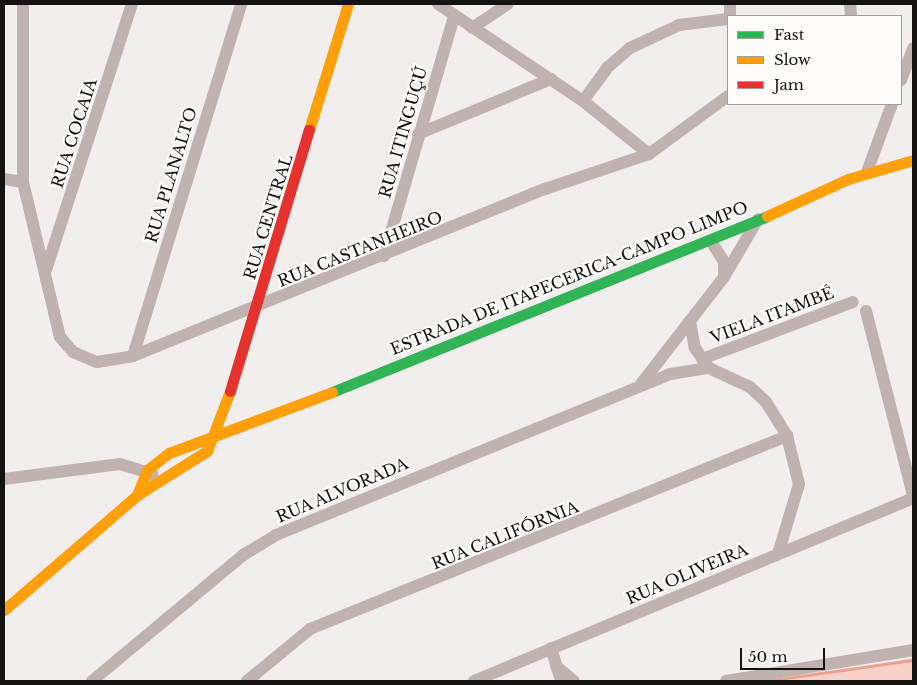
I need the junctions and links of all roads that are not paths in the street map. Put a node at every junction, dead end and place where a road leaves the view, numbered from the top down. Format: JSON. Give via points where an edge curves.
{"nodes":[{"id":1,"x":24,"y":4,"type":"edge"},
{"id":2,"x":132,"y":4,"type":"edge"},
{"id":3,"x":241,"y":4,"type":"edge"},
{"id":4,"x":348,"y":4,"type":"edge"},
{"id":5,"x":438,"y":4,"type":"edge"},
{"id":6,"x":508,"y":4,"type":"edge"},
{"id":7,"x":454,"y":17,"type":"junction"},
{"id":8,"x":727,"y":18,"type":"edge"},
{"id":9,"x":472,"y":28,"type":"junction"},
{"id":10,"x":908,"y":53,"type":"edge"},
{"id":11,"x":902,"y":76,"type":"edge"},
{"id":12,"x":551,"y":79,"type":"junction"},
{"id":13,"x":727,"y":97,"type":"edge"},
{"id":14,"x":583,"y":101,"type":"junction"},
{"id":15,"x":892,"y":105,"type":"edge"},
{"id":16,"x":418,"y":134,"type":"junction"},
{"id":17,"x":649,"y":154,"type":"junction"},
{"id":18,"x":913,"y":160,"type":"edge"},
{"id":19,"x":867,"y":172,"type":"junction"},
{"id":20,"x":4,"y":179,"type":"edge"},
{"id":21,"x":23,"y":182,"type":"junction"},
{"id":22,"x":758,"y":219,"type":"junction"},
{"id":23,"x":711,"y":241,"type":"junction"},
{"id":24,"x":384,"y":256,"type":"junction"},
{"id":25,"x":46,"y":271,"type":"junction"},
{"id":26,"x":724,"y":277,"type":"junction"},
{"id":27,"x":854,"y":302,"type":"dead end"},
{"id":28,"x":256,"y":309,"type":"junction"},
{"id":29,"x":866,"y":311,"type":"dead end"},
{"id":30,"x":690,"y":321,"type":"junction"},
{"id":31,"x":133,"y":356,"type":"junction"},
{"id":32,"x":706,"y":364,"type":"junction"},
{"id":33,"x":639,"y":386,"type":"junction"},
{"id":34,"x":787,"y":436,"type":"junction"},
{"id":35,"x":215,"y":440,"type":"junction"},
{"id":36,"x":147,"y":470,"type":"junction"},
{"id":37,"x":162,"y":479,"type":"junction"},
{"id":38,"x":4,"y":480,"type":"edge"},
{"id":39,"x":137,"y":495,"type":"junction"},
{"id":40,"x":913,"y":497,"type":"edge"},
{"id":41,"x":778,"y":554,"type":"junction"},
{"id":42,"x":4,"y":610,"type":"edge"},
{"id":43,"x":551,"y":648,"type":"junction"},
{"id":44,"x":913,"y":650,"type":"edge"},
{"id":45,"x":556,"y":666,"type":"junction"},
{"id":46,"x":92,"y":681,"type":"edge"},
{"id":47,"x":247,"y":681,"type":"edge"},
{"id":48,"x":474,"y":681,"type":"edge"},
{"id":49,"x":561,"y":681,"type":"edge"},
{"id":50,"x":574,"y":681,"type":"edge"},
{"id":51,"x":726,"y":681,"type":"edge"}],
"edges":[{"from":1,"to":21,"type":"street","name":"RUA CASTANHEIRO"},
{"from":2,"to":25,"type":"street","name":"RUA COCAIA"},
{"from":3,"to":31,"type":"street","name":"RUA PLANALTO"},
{"from":4,"to":28,"type":"main road","name":"RUA CENTRAL"},
{"from":5,"to":7,"type":"street"},
{"from":6,"to":9,"type":"street"},
{"from":7,"to":9,"type":"street"},
{"from":7,"to":16,"type":"street","name":"RUA ITINGUÇÚ"},
{"from":8,"to":14,"type":"street","via":[[679,25],[637,44],[618,56]]},
{"from":9,"to":12,"type":"street"},
{"from":10,"to":11,"type":"street"},
{"from":12,"to":14,"type":"street"},
{"from":12,"to":16,"type":"street"},
{"from":13,"to":17,"type":"street","name":"RUA CASTANHEIRO"},
{"from":14,"to":17,"type":"street"},
{"from":15,"to":19,"type":"street"},
{"from":16,"to":24,"type":"street","name":"RUA ITINGUÇÚ"},
{"from":17,"to":24,"type":"street","name":"RUA CASTANHEIRO","via":[[545,189]]},
{"from":18,"to":19,"type":"main road","name":"ESTRADA DE ITAPECERICA-CAMPO LIMPO"},
{"from":19,"to":22,"type":"main road","name":"ESTRADA DE ITAPECERICA-CAMPO LIMPO"},
{"from":20,"to":21,"type":"street"},
{"from":21,"to":25,"type":"street","name":"RUA CASTANHEIRO"},
{"from":22,"to":23,"type":"main road","name":"ESTRADA DE ITAPECERICA-CAMPO LIMPO"},
{"from":22,"to":26,"type":"street","name":"RUA ALVORADA"},
{"from":23,"to":26,"type":"street","via":[[724,262]]},
{"from":23,"to":35,"type":"main road","name":"ESTRADA DE ITAPECERICA-CAMPO LIMPO"},
{"from":24,"to":28,"type":"street","name":"RUA CASTANHEIRO"},
{"from":25,"to":31,"type":"street","name":"RUA CASTANHEIRO","via":[[54,320],[72,352],[97,362]]},
{"from":26,"to":30,"type":"street","name":"RUA ALVORADA"},
{"from":27,"to":32,"type":"street","name":"VIELA ITAMBÉ"},
{"from":28,"to":31,"type":"street","name":"RUA CASTANHEIRO"},
{"from":28,"to":35,"type":"main road","name":"RUA CENTRAL"},
{"from":29,"to":40,"type":"street"},
{"from":30,"to":32,"type":"street"},
{"from":30,"to":33,"type":"street","name":"RUA ALVORADA"},
{"from":32,"to":33,"type":"street","name":"RUA ALVORADA"},
{"from":32,"to":34,"type":"street","via":[[750,387],[766,402]]},
{"from":33,"to":46,"type":"street","name":"RUA ALVORADA","via":[[259,544]]},
{"from":34,"to":41,"type":"street","via":[[799,484]]},
{"from":34,"to":47,"type":"street","name":"RUA CALIFÓRNIA","via":[[310,629]]},
{"from":35,"to":36,"type":"main road","name":"ESTRADA DE ITAPECERICA-CAMPO LIMPO","via":[[169,453]]},
{"from":35,"to":37,"type":"main road","name":"ESTRADA DE ITAPECERICA-CAMPO LIMPO","via":[[206,451]]},
{"from":36,"to":37,"type":"street"},
{"from":36,"to":38,"type":"street","via":[[120,464]]},
{"from":36,"to":39,"type":"main road","name":"ESTRADA DE ITAPECERICA-CAMPO LIMPO"},
{"from":37,"to":39,"type":"main road","name":"ESTRADA DE ITAPECERICA-CAMPO LIMPO"},
{"from":39,"to":42,"type":"main road","name":"ESTRADA DE ITAPECERICA-CAMPO LIMPO"},
{"from":40,"to":41,"type":"street","name":"RUA OLIVEIRA"},
{"from":41,"to":43,"type":"street","name":"RUA OLIVEIRA"},
{"from":43,"to":45,"type":"street"},
{"from":43,"to":48,"type":"street","name":"RUA OLIVEIRA"},
{"from":44,"to":51,"type":"street"},
{"from":45,"to":49,"type":"street"},
{"from":45,"to":50,"type":"street"}]}
